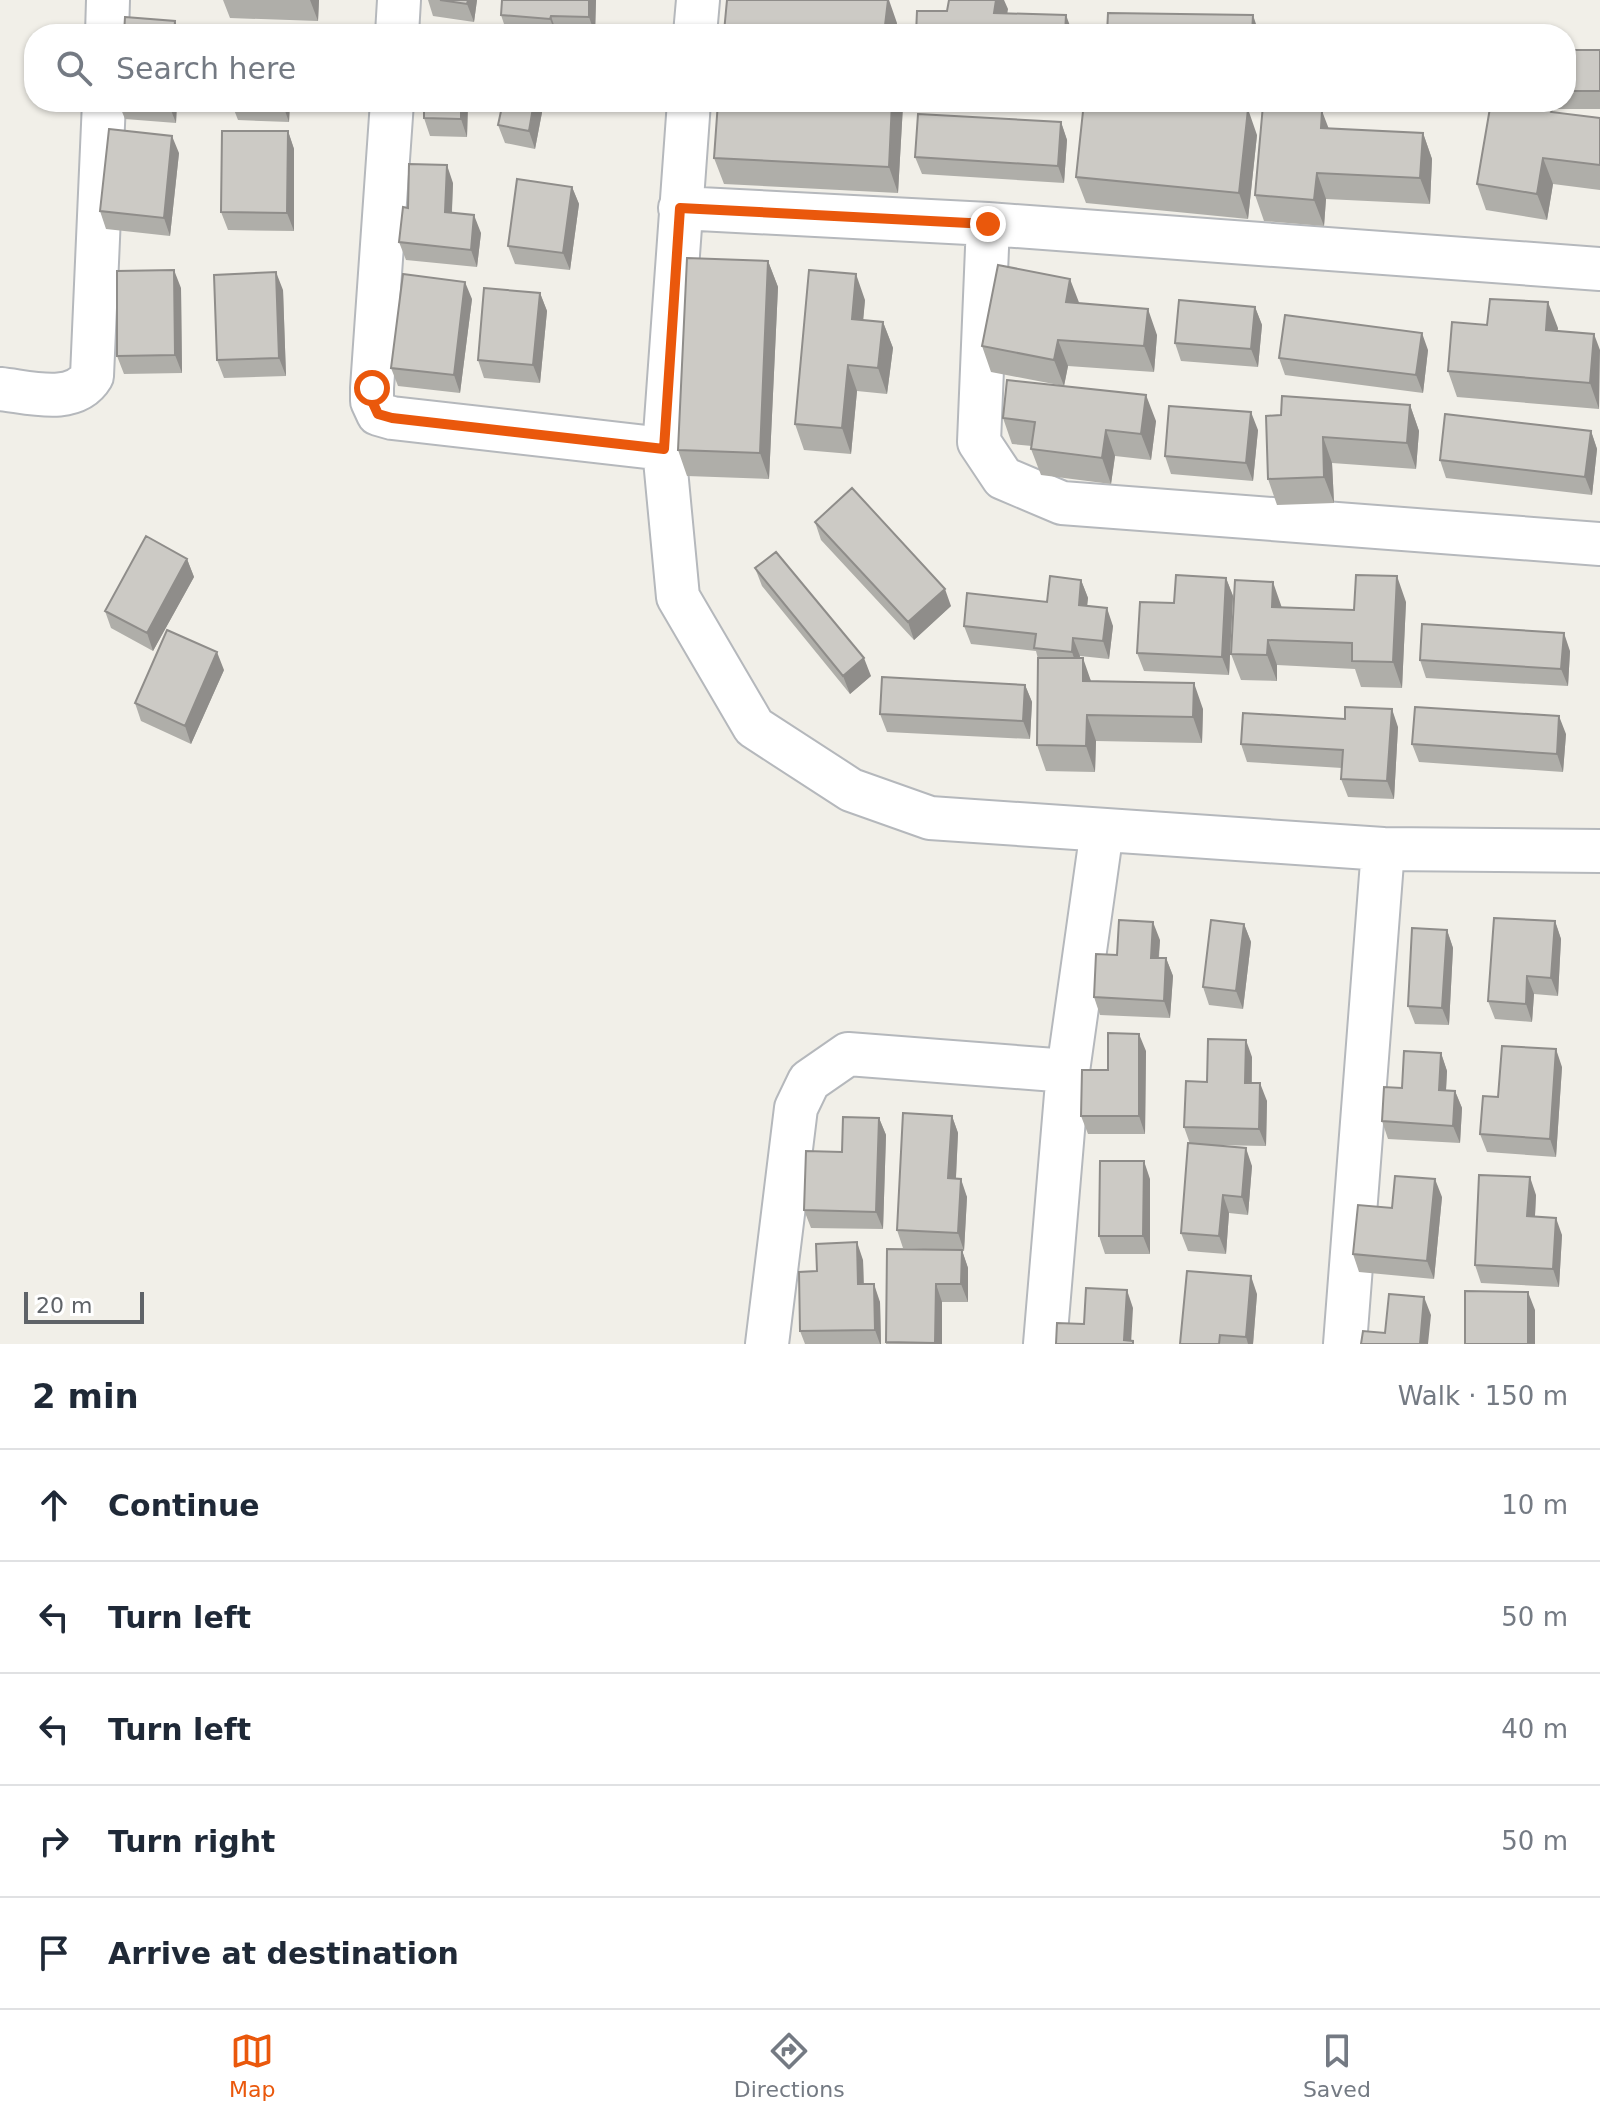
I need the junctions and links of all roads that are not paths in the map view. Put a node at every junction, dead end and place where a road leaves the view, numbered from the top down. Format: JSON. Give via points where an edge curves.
{"nodes":[{"id":1,"x":108,"y":0,"type":"edge"},
{"id":2,"x":399,"y":0,"type":"edge"},
{"id":3,"x":698,"y":0,"type":"edge"},
{"id":4,"x":107,"y":24,"type":"edge"},
{"id":5,"x":398,"y":24,"type":"edge"},
{"id":6,"x":696,"y":24,"type":"edge"},
{"id":7,"x":104,"y":112,"type":"edge"},
{"id":8,"x":391,"y":112,"type":"edge"},
{"id":9,"x":688,"y":112,"type":"edge"},
{"id":10,"x":680,"y":208,"type":"junction"},
{"id":11,"x":988,"y":224,"type":"junction"},
{"id":12,"x":1600,"y":269,"type":"edge"},
{"id":13,"x":0,"y":389,"type":"edge"},
{"id":14,"x":664,"y":449,"type":"junction"},
{"id":15,"x":1600,"y":544,"type":"edge"},
{"id":16,"x":1102,"y":830,"type":"junction"},
{"id":17,"x":1383,"y":849,"type":"junction"},
{"id":18,"x":1600,"y":851,"type":"edge"},
{"id":19,"x":1068,"y":1071,"type":"junction"},
{"id":20,"x":767,"y":1344,"type":"edge"},
{"id":21,"x":1045,"y":1344,"type":"edge"},
{"id":22,"x":1345,"y":1344,"type":"edge"}],
"edges":[{"from":1,"to":4,"type":"street"},
{"from":2,"to":5,"type":"street"},
{"from":3,"to":6,"type":"street"},
{"from":7,"to":13,"type":"street","via":[[92,376],[85,387],[68,395]]},
{"from":8,"to":14,"type":"street","via":[[372,388],[378,414]]},
{"from":9,"to":10,"type":"street"},
{"from":10,"to":11,"type":"street"},
{"from":10,"to":14,"type":"street"},
{"from":11,"to":12,"type":"street"},
{"from":11,"to":15,"type":"street","via":[[979,442],[1003,478],[1062,503]]},
{"from":14,"to":16,"type":"street","via":[[678,597],[754,727],[851,790],[930,818]]},
{"from":16,"to":17,"type":"street"},
{"from":16,"to":19,"type":"street"},
{"from":17,"to":18,"type":"street"},
{"from":17,"to":22,"type":"street"},
{"from":19,"to":20,"type":"street","via":[[848,1054],[809,1081],[796,1108]]},
{"from":19,"to":21,"type":"street"}]}
